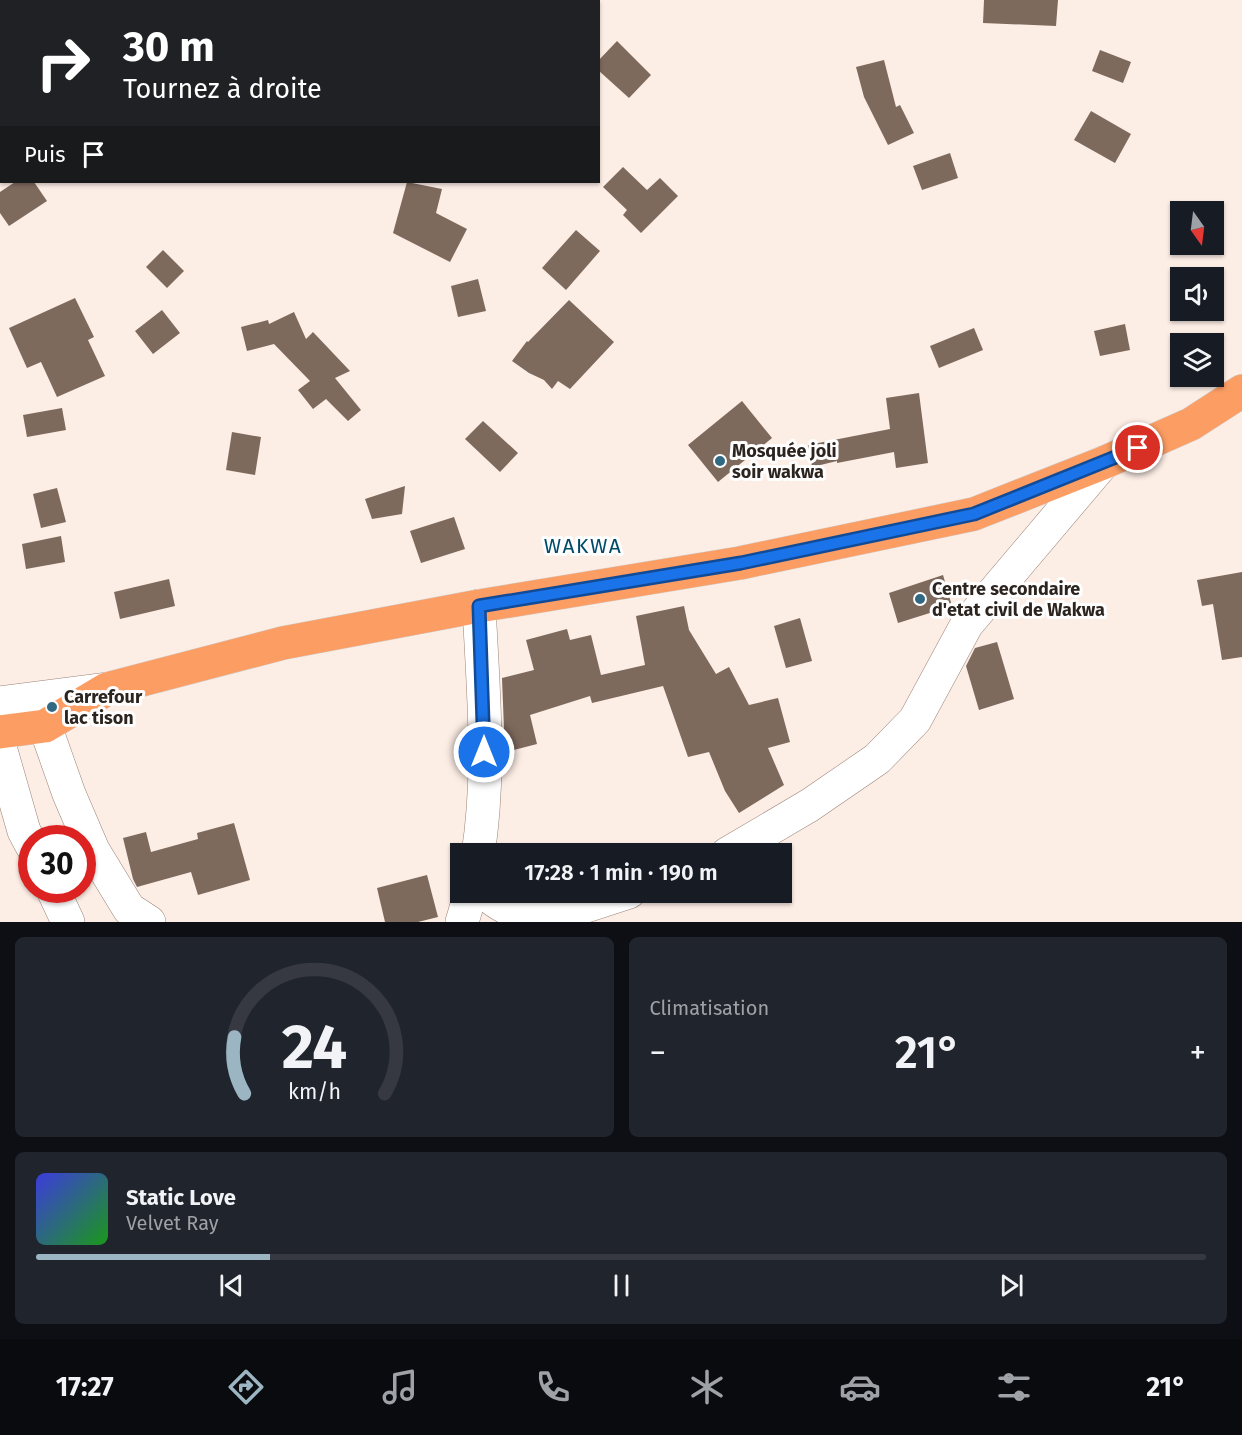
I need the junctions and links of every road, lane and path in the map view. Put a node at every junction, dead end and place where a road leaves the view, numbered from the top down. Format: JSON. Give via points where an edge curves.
{"nodes":[{"id":1,"x":1242,"y":391,"type":"edge"},
{"id":2,"x":1103,"y":464,"type":"junction"},
{"id":3,"x":479,"y":606,"type":"junction"},
{"id":4,"x":107,"y":689,"type":"junction"},
{"id":5,"x":0,"y":703,"type":"edge"},
{"id":6,"x":45,"y":726,"type":"junction"},
{"id":7,"x":0,"y":732,"type":"edge"},
{"id":8,"x":0,"y":747,"type":"edge"},
{"id":9,"x":22,"y":825,"type":"edge"},
{"id":10,"x":480,"y":843,"type":"edge"},
{"id":11,"x":746,"y":843,"type":"edge"},
{"id":12,"x":59,"y":903,"type":"edge"},
{"id":13,"x":468,"y":903,"type":"edge"},
{"id":14,"x":498,"y":903,"type":"edge"},
{"id":15,"x":595,"y":903,"type":"edge"},
{"id":16,"x":540,"y":921,"type":"edge"},
{"id":17,"x":68,"y":922,"type":"edge"},
{"id":18,"x":150,"y":922,"type":"edge"},
{"id":19,"x":462,"y":922,"type":"edge"}],
"edges":[{"from":1,"to":2,"type":"highway","via":[[1191,424]]},
{"from":2,"to":3,"type":"highway","via":[[974,514],[741,563]]},
{"from":2,"to":11,"type":"street","via":[[967,624],[915,720],[877,759]]},
{"from":3,"to":4,"type":"highway","via":[[283,644]]},
{"from":3,"to":10,"type":"street","via":[[485,729],[484,820]]},
{"from":4,"to":5,"type":"street"},
{"from":4,"to":6,"type":"highway"},
{"from":6,"to":7,"type":"highway"},
{"from":6,"to":18,"type":"street","via":[[93,850],[129,909]]},
{"from":8,"to":9,"type":"street"},
{"from":12,"to":17,"type":"street"},
{"from":13,"to":19,"type":"street"},
{"from":14,"to":16,"type":"street"},
{"from":15,"to":16,"type":"street"}]}
